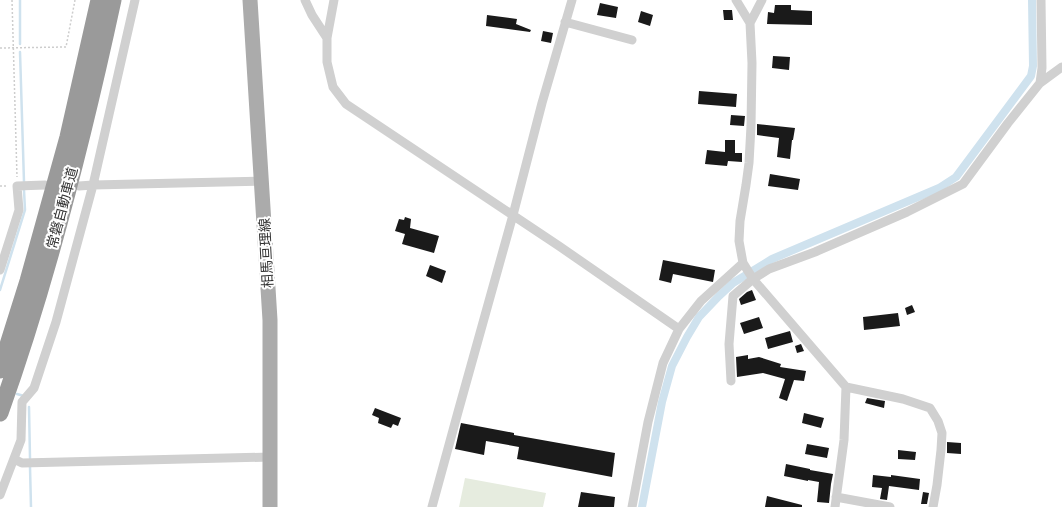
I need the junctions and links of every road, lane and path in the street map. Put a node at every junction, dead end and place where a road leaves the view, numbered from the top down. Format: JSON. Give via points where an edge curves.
{"nodes":[{"id":1,"x":12,"y":0,"type":"edge"},
{"id":2,"x":76,"y":0,"type":"edge"},
{"id":3,"x":99,"y":0,"type":"edge"},
{"id":4,"x":113,"y":0,"type":"edge"},
{"id":5,"x":135,"y":0,"type":"edge"},
{"id":6,"x":250,"y":0,"type":"edge"},
{"id":7,"x":305,"y":0,"type":"edge"},
{"id":8,"x":334,"y":0,"type":"edge"},
{"id":9,"x":572,"y":0,"type":"edge"},
{"id":10,"x":736,"y":0,"type":"edge"},
{"id":11,"x":762,"y":0,"type":"edge"},
{"id":12,"x":1041,"y":0,"type":"edge"},
{"id":13,"x":565,"y":22,"type":"junction"},
{"id":14,"x":750,"y":23,"type":"junction"},
{"id":15,"x":327,"y":38,"type":"junction"},
{"id":16,"x":632,"y":40,"type":"dead end"},
{"id":17,"x":13,"y":47,"type":"junction"},
{"id":18,"x":0,"y":48,"type":"edge"},
{"id":19,"x":1062,"y":67,"type":"edge"},
{"id":20,"x":1040,"y":83,"type":"junction"},
{"id":21,"x":262,"y":180,"type":"junction"},
{"id":22,"x":45,"y":185,"type":"dead end"},
{"id":23,"x":93,"y":185,"type":"junction"},
{"id":24,"x":17,"y":186,"type":"junction"},
{"id":25,"x":79,"y":186,"type":"dead end"},
{"id":26,"x":513,"y":215,"type":"junction"},
{"id":27,"x":743,"y":263,"type":"junction"},
{"id":28,"x":0,"y":270,"type":"edge"},
{"id":29,"x":753,"y":279,"type":"junction"},
{"id":30,"x":679,"y":329,"type":"junction"},
{"id":31,"x":0,"y":370,"type":"edge"},
{"id":32,"x":731,"y":381,"type":"dead end"},
{"id":33,"x":846,"y":387,"type":"junction"},
{"id":34,"x":0,"y":413,"type":"edge"},
{"id":35,"x":270,"y":457,"type":"junction"},
{"id":36,"x":14,"y":459,"type":"junction"},
{"id":37,"x":0,"y":495,"type":"edge"},
{"id":38,"x":836,"y":497,"type":"junction"},
{"id":39,"x":270,"y":507,"type":"edge"},
{"id":40,"x":432,"y":507,"type":"edge"},
{"id":41,"x":632,"y":507,"type":"edge"},
{"id":42,"x":835,"y":507,"type":"edge"},
{"id":43,"x":890,"y":507,"type":"edge"},
{"id":44,"x":933,"y":507,"type":"edge"}],
"edges":[{"from":1,"to":17,"type":"path"},
{"from":2,"to":17,"type":"path","via":[[66,47]]},
{"from":3,"to":31,"type":"highway","name":"常磐自動車道","via":[[60,165]]},
{"from":4,"to":34,"type":"highway","name":"常磐自動車道","via":[[62,210],[37,299]]},
{"from":5,"to":23,"type":"street"},
{"from":6,"to":21,"type":"main road","name":"相馬亘理線"},
{"from":7,"to":15,"type":"street"},
{"from":8,"to":15,"type":"street"},
{"from":9,"to":13,"type":"street"},
{"from":10,"to":14,"type":"street"},
{"from":11,"to":14,"type":"street"},
{"from":12,"to":20,"type":"street"},
{"from":13,"to":16,"type":"street"},
{"from":13,"to":26,"type":"street"},
{"from":14,"to":27,"type":"street","via":[[751,126],[739,241]]},
{"from":15,"to":26,"type":"street","via":[[333,87],[346,104]]},
{"from":17,"to":18,"type":"path"},
{"from":17,"to":24,"type":"path"},
{"from":19,"to":20,"type":"street"},
{"from":20,"to":29,"type":"street","via":[[964,184],[900,215],[769,269]]},
{"from":21,"to":23,"type":"street"},
{"from":21,"to":35,"type":"main road","name":"相馬亘理線","via":[[270,320]]},
{"from":22,"to":24,"type":"street"},
{"from":23,"to":25,"type":"street"},
{"from":23,"to":36,"type":"street","via":[[56,322],[39,374],[34,388],[18,401],[21,440]]},
{"from":24,"to":28,"type":"street","via":[[19,210]]},
{"from":26,"to":30,"type":"street"},
{"from":26,"to":40,"type":"street"},
{"from":27,"to":29,"type":"street"},
{"from":27,"to":30,"type":"street","via":[[701,301]]},
{"from":29,"to":32,"type":"street","via":[[733,296],[729,344]]},
{"from":29,"to":33,"type":"street"},
{"from":30,"to":41,"type":"street","via":[[663,363],[648,422]]},
{"from":33,"to":38,"type":"street","via":[[844,440]]},
{"from":33,"to":44,"type":"street","via":[[903,399],[930,408],[942,433]]},
{"from":35,"to":36,"type":"street","via":[[22,463]]},
{"from":35,"to":39,"type":"main road","name":"相馬亘理線"},
{"from":36,"to":37,"type":"street"},
{"from":38,"to":42,"type":"street"},
{"from":38,"to":43,"type":"street"}]}
